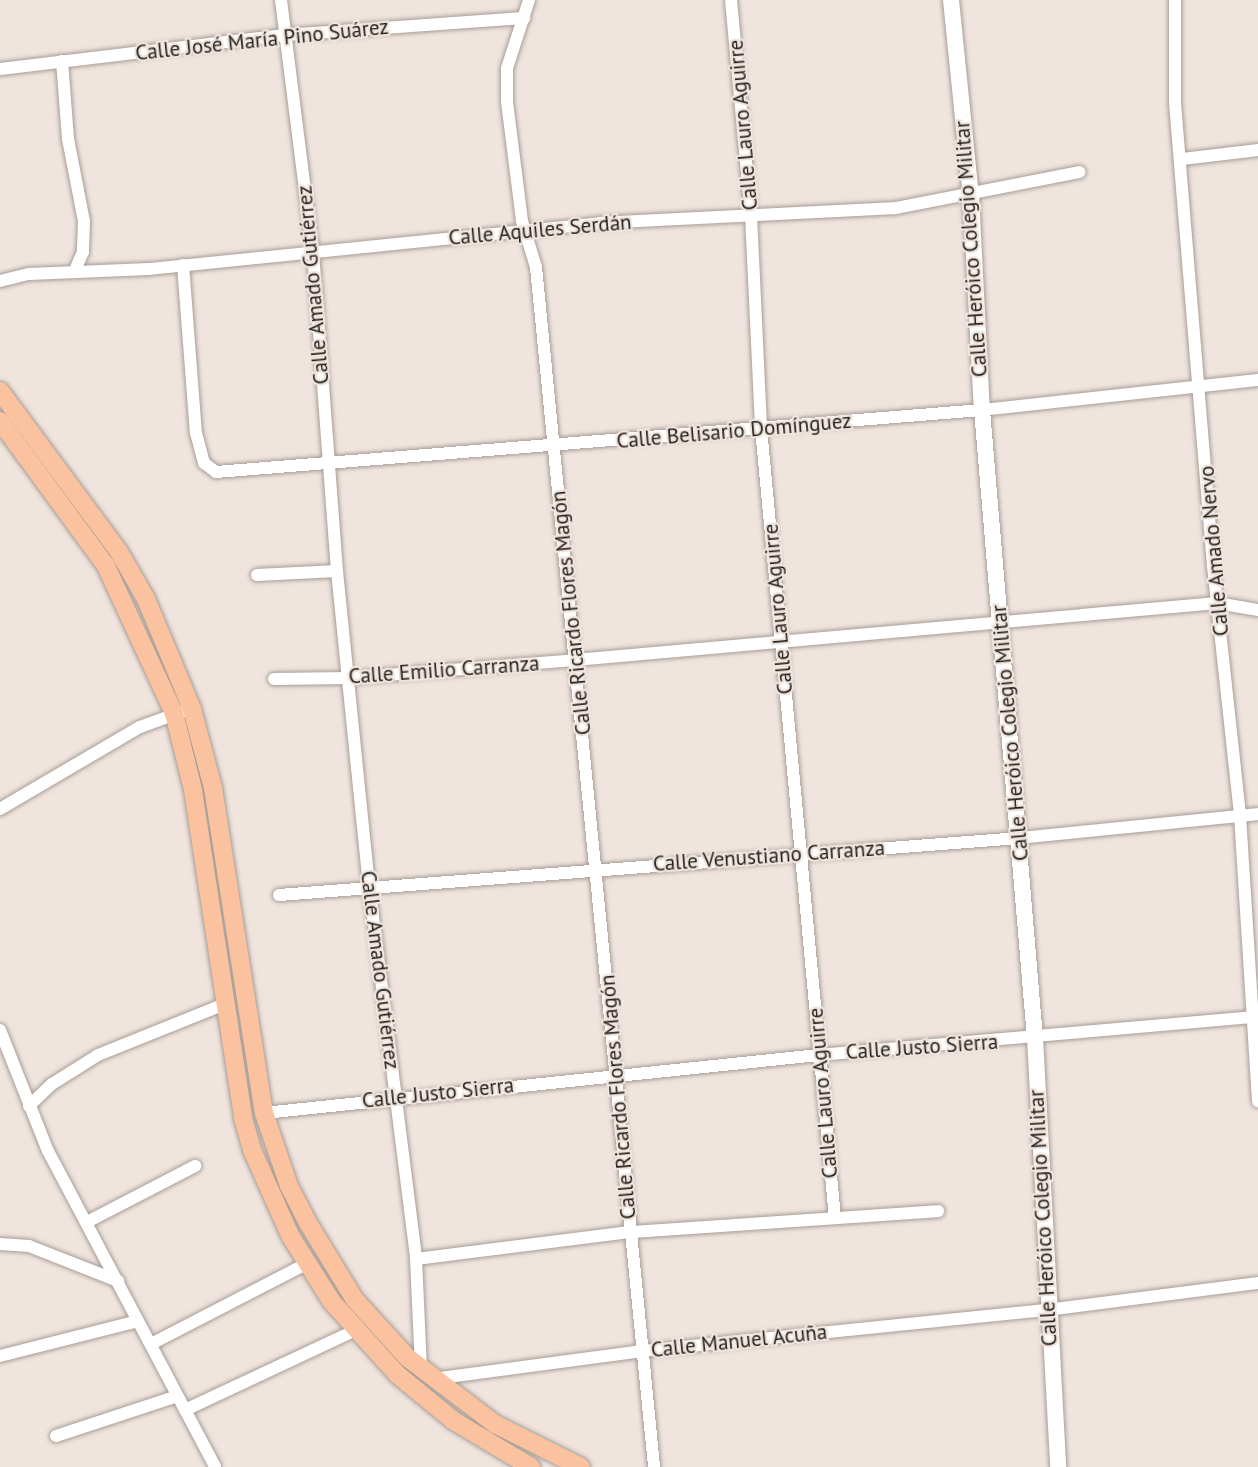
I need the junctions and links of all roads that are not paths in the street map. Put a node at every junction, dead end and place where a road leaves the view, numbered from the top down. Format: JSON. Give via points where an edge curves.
{"nodes":[{"id":1,"x":281,"y":0,"type":"edge"},
{"id":2,"x":529,"y":0,"type":"edge"},
{"id":3,"x":731,"y":0,"type":"edge"},
{"id":4,"x":951,"y":0,"type":"edge"},
{"id":5,"x":1175,"y":0,"type":"edge"},
{"id":6,"x":524,"y":18,"type":"junction"},
{"id":7,"x":285,"y":35,"type":"junction"},
{"id":8,"x":62,"y":61,"type":"junction"},
{"id":9,"x":0,"y":69,"type":"edge"},
{"id":10,"x":1258,"y":150,"type":"edge"},
{"id":11,"x":1182,"y":159,"type":"junction"},
{"id":12,"x":1079,"y":172,"type":"dead end"},
{"id":13,"x":971,"y":196,"type":"junction"},
{"id":14,"x":751,"y":215,"type":"junction"},
{"id":15,"x":525,"y":230,"type":"junction"},
{"id":16,"x":313,"y":252,"type":"junction"},
{"id":17,"x":183,"y":265,"type":"junction"},
{"id":18,"x":74,"y":272,"type":"junction"},
{"id":19,"x":0,"y":281,"type":"edge"},
{"id":20,"x":1258,"y":380,"type":"edge"},
{"id":21,"x":1200,"y":389,"type":"junction"},
{"id":22,"x":0,"y":391,"type":"edge"},
{"id":23,"x":982,"y":410,"type":"junction"},
{"id":24,"x":0,"y":421,"type":"edge"},
{"id":25,"x":761,"y":428,"type":"junction"},
{"id":26,"x":555,"y":446,"type":"junction"},
{"id":27,"x":329,"y":465,"type":"junction"},
{"id":28,"x":337,"y":572,"type":"junction"},
{"id":29,"x":257,"y":575,"type":"dead end"},
{"id":30,"x":1217,"y":603,"type":"junction"},
{"id":31,"x":1258,"y":610,"type":"edge"},
{"id":32,"x":1000,"y":622,"type":"junction"},
{"id":33,"x":781,"y":643,"type":"junction"},
{"id":34,"x":575,"y":660,"type":"junction"},
{"id":35,"x":348,"y":678,"type":"junction"},
{"id":36,"x":274,"y":679,"type":"dead end"},
{"id":37,"x":192,"y":710,"type":"junction"},
{"id":38,"x":174,"y":713,"type":"junction"},
{"id":39,"x":0,"y":809,"type":"edge"},
{"id":40,"x":1258,"y":814,"type":"edge"},
{"id":41,"x":1240,"y":815,"type":"junction"},
{"id":42,"x":1019,"y":838,"type":"junction"},
{"id":43,"x":801,"y":852,"type":"junction"},
{"id":44,"x":597,"y":869,"type":"junction"},
{"id":45,"x":369,"y":885,"type":"junction"},
{"id":46,"x":279,"y":895,"type":"dead end"},
{"id":47,"x":225,"y":1004,"type":"junction"},
{"id":48,"x":1254,"y":1017,"type":"edge"},
{"id":49,"x":0,"y":1030,"type":"edge"},
{"id":50,"x":1035,"y":1038,"type":"junction"},
{"id":51,"x":819,"y":1055,"type":"junction"},
{"id":52,"x":616,"y":1075,"type":"junction"},
{"id":53,"x":396,"y":1097,"type":"junction"},
{"id":54,"x":1258,"y":1101,"type":"edge"},
{"id":55,"x":29,"y":1106,"type":"junction"},
{"id":56,"x":264,"y":1113,"type":"junction"},
{"id":57,"x":195,"y":1166,"type":"dead end"},
{"id":58,"x":938,"y":1211,"type":"dead end"},
{"id":59,"x":835,"y":1218,"type":"junction"},
{"id":60,"x":87,"y":1222,"type":"junction"},
{"id":61,"x":631,"y":1232,"type":"junction"},
{"id":62,"x":0,"y":1244,"type":"edge"},
{"id":63,"x":416,"y":1259,"type":"junction"},
{"id":64,"x":306,"y":1264,"type":"junction"},
{"id":65,"x":117,"y":1281,"type":"junction"},
{"id":66,"x":1258,"y":1283,"type":"edge"},
{"id":67,"x":1047,"y":1311,"type":"junction"},
{"id":68,"x":138,"y":1321,"type":"junction"},
{"id":69,"x":356,"y":1330,"type":"junction"},
{"id":70,"x":151,"y":1344,"type":"junction"},
{"id":71,"x":642,"y":1351,"type":"junction"},
{"id":72,"x":0,"y":1356,"type":"edge"},
{"id":73,"x":427,"y":1374,"type":"junction"},
{"id":74,"x":178,"y":1396,"type":"junction"},
{"id":75,"x":185,"y":1410,"type":"junction"},
{"id":76,"x":56,"y":1436,"type":"dead end"},
{"id":77,"x":215,"y":1467,"type":"edge"},
{"id":78,"x":531,"y":1467,"type":"edge"},
{"id":79,"x":581,"y":1467,"type":"edge"},
{"id":80,"x":654,"y":1467,"type":"edge"},
{"id":81,"x":1058,"y":1467,"type":"edge"}],
"edges":[{"from":1,"to":7,"type":"street","name":"Calle Amado Gutiérrez"},
{"from":2,"to":6,"type":"street","name":"Calle Ricardo Flores Magón"},
{"from":3,"to":14,"type":"street","name":"Calle Lauro Aguirre"},
{"from":4,"to":13,"type":"main road","name":"Calle Heróico Colegio Militar"},
{"from":5,"to":11,"type":"street","name":"Calle Amado Nervo","via":[[1172,62]]},
{"from":6,"to":7,"type":"street","name":"Calle José María Pino Suárez"},
{"from":6,"to":15,"type":"street","name":"Calle Ricardo Flores Magón","via":[[512,49],[506,84]]},
{"from":7,"to":8,"type":"street","name":"Calle José María Pino Suárez"},
{"from":7,"to":16,"type":"street","name":"Calle Amado Gutiérrez"},
{"from":8,"to":9,"type":"street","name":"Calle José María Pino Suárez"},
{"from":8,"to":18,"type":"street","via":[[68,139],[84,221],[83,252]]},
{"from":10,"to":11,"type":"street"},
{"from":11,"to":21,"type":"street","name":"Calle Amado Nervo"},
{"from":12,"to":13,"type":"street","name":"Calle Aquiles Serdán"},
{"from":13,"to":14,"type":"street","name":"Calle Aquiles Serdán","via":[[887,209]]},
{"from":13,"to":23,"type":"main road","name":"Calle Heróico Colegio Militar"},
{"from":14,"to":15,"type":"street","name":"Calle Aquiles Serdán"},
{"from":14,"to":25,"type":"street","name":"Calle Lauro Aguirre"},
{"from":15,"to":16,"type":"street","name":"Calle Aquiles Serdán"},
{"from":15,"to":26,"type":"street","name":"Calle Ricardo Flores Magón","via":[[536,267]]},
{"from":16,"to":17,"type":"street","name":"Calle Aquiles Serdán"},
{"from":16,"to":27,"type":"street","name":"Calle Amado Gutiérrez"},
{"from":17,"to":18,"type":"street","name":"Calle Aquiles Serdán"},
{"from":17,"to":27,"type":"street","name":"Calle Belisario Domínguez","via":[[191,400],[200,452],[209,470]]},
{"from":18,"to":19,"type":"street","name":"Calle Aquiles Serdán","via":[[29,274]]},
{"from":20,"to":21,"type":"street","name":"Calle Belisario Domínguez"},
{"from":21,"to":23,"type":"street","name":"Calle Belisario Domínguez"},
{"from":21,"to":30,"type":"street","name":"Calle Amado Nervo"},
{"from":22,"to":37,"type":"main road","via":[[119,552],[146,599]]},
{"from":23,"to":25,"type":"street","name":"Calle Belisario Domínguez"},
{"from":23,"to":32,"type":"main road","name":"Calle Heróico Colegio Militar"},
{"from":24,"to":38,"type":"main road","via":[[106,566]]},
{"from":25,"to":26,"type":"street","name":"Calle Belisario Domínguez"},
{"from":25,"to":33,"type":"street","name":"Calle Lauro Aguirre"},
{"from":26,"to":27,"type":"street","name":"Calle Belisario Domínguez"},
{"from":26,"to":34,"type":"street","name":"Calle Ricardo Flores Magón"},
{"from":27,"to":28,"type":"street","name":"Calle Amado Gutiérrez"},
{"from":28,"to":29,"type":"street"},
{"from":28,"to":35,"type":"street","name":"Calle Amado Gutiérrez"},
{"from":30,"to":31,"type":"street","name":"Calle Emilio Carranza"},
{"from":30,"to":32,"type":"street","name":"Calle Emilio Carranza"},
{"from":30,"to":41,"type":"street","name":"Calle Amado Nervo"},
{"from":32,"to":33,"type":"street","name":"Calle Emilio Carranza"},
{"from":32,"to":42,"type":"main road","name":"Calle Heróico Colegio Militar"},
{"from":33,"to":34,"type":"street","name":"Calle Emilio Carranza"},
{"from":33,"to":43,"type":"street","name":"Calle Lauro Aguirre"},
{"from":34,"to":35,"type":"street","name":"Calle Emilio Carranza"},
{"from":34,"to":44,"type":"street","name":"Calle Ricardo Flores Magón"},
{"from":35,"to":36,"type":"street","name":"Calle Emilio Carranza"},
{"from":35,"to":45,"type":"street","name":"Calle Amado Gutiérrez"},
{"from":37,"to":38,"type":"street"},
{"from":37,"to":56,"type":"main road","via":[[208,760]]},
{"from":38,"to":39,"type":"street","via":[[140,726]]},
{"from":38,"to":47,"type":"main road","via":[[193,790]]},
{"from":40,"to":41,"type":"street","name":"Calle Venustiano Carranza"},
{"from":41,"to":42,"type":"street","name":"Calle Venustiano Carranza"},
{"from":41,"to":48,"type":"street","name":"Calle Amado Nervo"},
{"from":42,"to":43,"type":"street","name":"Calle Venustiano Carranza"},
{"from":42,"to":50,"type":"main road","name":"Calle Heróico Colegio Militar"},
{"from":43,"to":44,"type":"street","name":"Calle Venustiano Carranza"},
{"from":43,"to":51,"type":"street","name":"Calle Lauro Aguirre"},
{"from":44,"to":45,"type":"street","name":"Calle Venustiano Carranza"},
{"from":44,"to":52,"type":"street","name":"Calle Ricardo Flores Magón"},
{"from":45,"to":46,"type":"street","name":"Calle Venustiano Carranza"},
{"from":45,"to":53,"type":"street","name":"Calle Amado Gutiérrez"},
{"from":47,"to":55,"type":"street","via":[[98,1055],[52,1084]]},
{"from":47,"to":64,"type":"main road","via":[[234,1080],[252,1150]]},
{"from":48,"to":50,"type":"street","name":"Calle Justo Sierra"},
{"from":48,"to":54,"type":"street","name":"Calle Amado Nervo"},
{"from":49,"to":55,"type":"street"},
{"from":50,"to":51,"type":"street","name":"Calle Justo Sierra"},
{"from":50,"to":67,"type":"main road","name":"Calle Heróico Colegio Militar"},
{"from":51,"to":52,"type":"street","name":"Calle Justo Sierra"},
{"from":51,"to":59,"type":"street","name":"Calle Lauro Aguirre"},
{"from":52,"to":53,"type":"street","name":"Calle Justo Sierra"},
{"from":52,"to":61,"type":"street","name":"Calle Ricardo Flores Magón"},
{"from":53,"to":56,"type":"street","name":"Calle Justo Sierra"},
{"from":53,"to":63,"type":"street","name":"Calle Amado Gutiérrez"},
{"from":55,"to":60,"type":"street"},
{"from":56,"to":73,"type":"main road","via":[[289,1186],[324,1253],[371,1319]]},
{"from":57,"to":60,"type":"street"},
{"from":58,"to":59,"type":"street","name":"Calle Ricardo Flores Magón"},
{"from":59,"to":61,"type":"street","name":"Calle Ricardo Flores Magón"},
{"from":60,"to":65,"type":"street"},
{"from":61,"to":63,"type":"street","name":"Calle Ricardo Flores Magón"},
{"from":61,"to":71,"type":"street","name":"Calle Ricardo Flores Magón"},
{"from":62,"to":65,"type":"street","via":[[29,1246]]},
{"from":63,"to":73,"type":"street","name":"Calle Amado Gutiérrez"},
{"from":64,"to":69,"type":"main road"},
{"from":64,"to":70,"type":"street"},
{"from":65,"to":68,"type":"street"},
{"from":66,"to":67,"type":"street","name":"Calle Manuel Acuña"},
{"from":67,"to":71,"type":"street","name":"Calle Manuel Acuña"},
{"from":67,"to":81,"type":"main road","name":"Calle Heróico Colegio Militar"},
{"from":68,"to":70,"type":"street"},
{"from":68,"to":72,"type":"street"},
{"from":69,"to":75,"type":"street"},
{"from":69,"to":78,"type":"main road","via":[[423,1397],[488,1443]]},
{"from":70,"to":74,"type":"street"},
{"from":71,"to":73,"type":"street","name":"Calle Manuel Acuña"},
{"from":71,"to":80,"type":"street","name":"Calle Ricardo Flores Magón"},
{"from":73,"to":79,"type":"main road","via":[[495,1424]]},
{"from":74,"to":75,"type":"street"},
{"from":74,"to":76,"type":"street"},
{"from":75,"to":77,"type":"street"}]}
